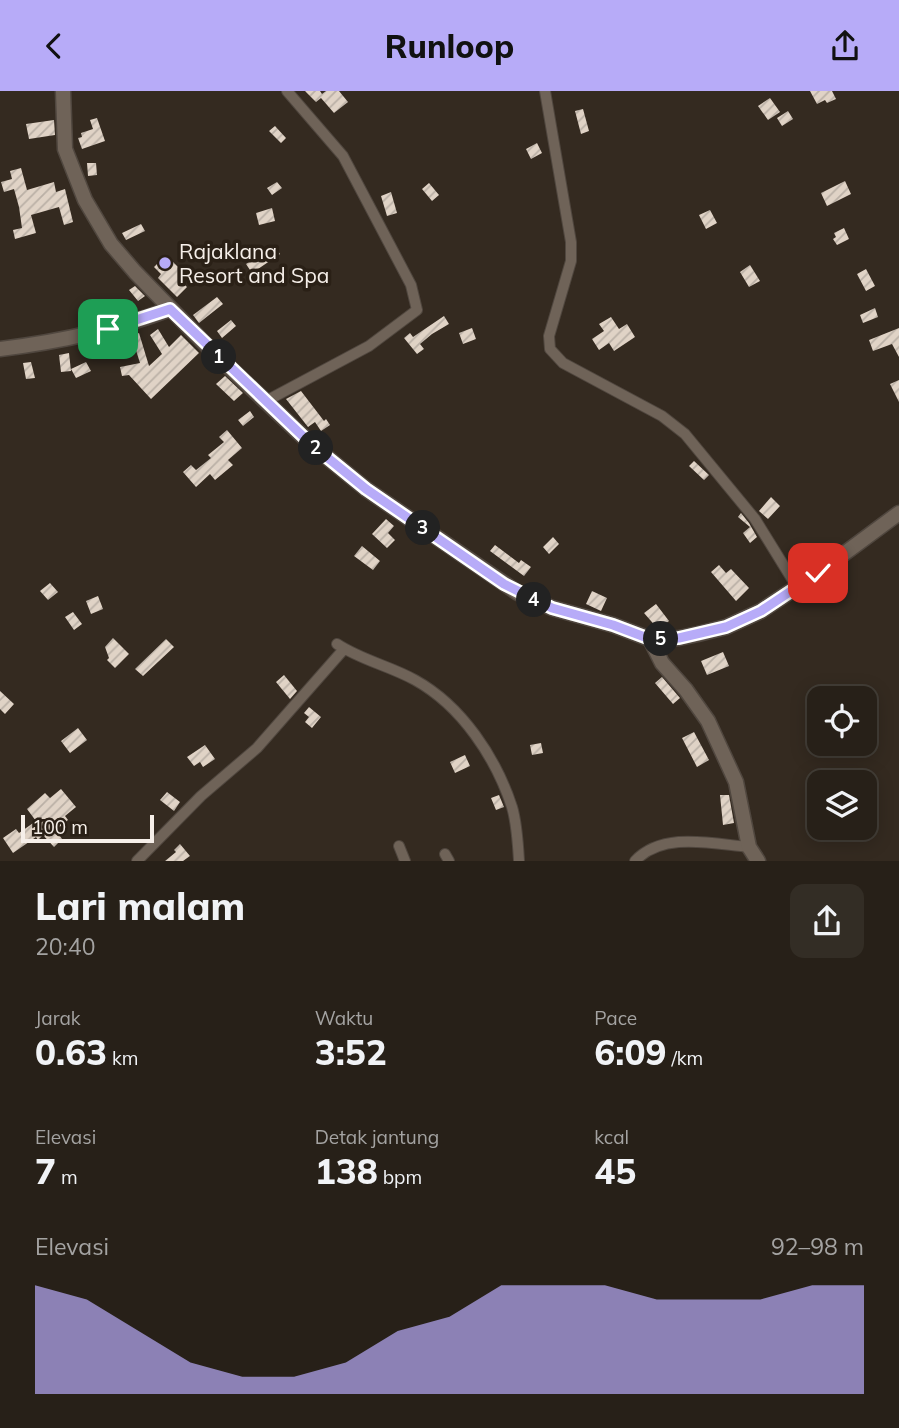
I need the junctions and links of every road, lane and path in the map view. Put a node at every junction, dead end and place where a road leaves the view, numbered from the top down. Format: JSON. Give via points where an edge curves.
{"nodes":[{"id":1,"x":63,"y":91,"type":"edge"},
{"id":2,"x":287,"y":91,"type":"edge"},
{"id":3,"x":545,"y":91,"type":"edge"},
{"id":4,"x":170,"y":309,"type":"junction"},
{"id":5,"x":0,"y":349,"type":"edge"},
{"id":6,"x":266,"y":401,"type":"junction"},
{"id":7,"x":899,"y":513,"type":"edge"},
{"id":8,"x":797,"y":587,"type":"junction"},
{"id":9,"x":650,"y":639,"type":"junction"},
{"id":10,"x":399,"y":846,"type":"dead end"},
{"id":11,"x":749,"y":847,"type":"junction"},
{"id":12,"x":137,"y":861,"type":"edge"},
{"id":13,"x":405,"y":861,"type":"edge"},
{"id":14,"x":519,"y":861,"type":"edge"},
{"id":15,"x":635,"y":861,"type":"edge"},
{"id":16,"x":758,"y":861,"type":"edge"}],
"edges":[{"from":1,"to":4,"type":"main road","via":[[65,149],[85,199],[111,244]]},
{"from":2,"to":6,"type":"street","via":[[343,156],[411,285],[417,310],[369,346]]},
{"from":3,"to":8,"type":"street","via":[[572,241],[571,261],[549,336],[550,349],[563,363],[662,416],[685,434],[755,519]]},
{"from":4,"to":5,"type":"main road","via":[[58,341]]},
{"from":4,"to":6,"type":"main road"},
{"from":6,"to":9,"type":"main road","via":[[366,489],[518,593]]},
{"from":7,"to":8,"type":"main road"},
{"from":8,"to":9,"type":"main road","via":[[726,627],[679,638]]},
{"from":9,"to":11,"type":"main road","via":[[662,663],[708,721],[736,782]]},
{"from":10,"to":13,"type":"street"},
{"from":11,"to":15,"type":"street","via":[[666,843],[645,850]]},
{"from":11,"to":16,"type":"main road"},
{"from":12,"to":14,"type":"street","via":[[257,748],[340,646],[420,683],[471,730],[490,758],[512,808]]}]}
